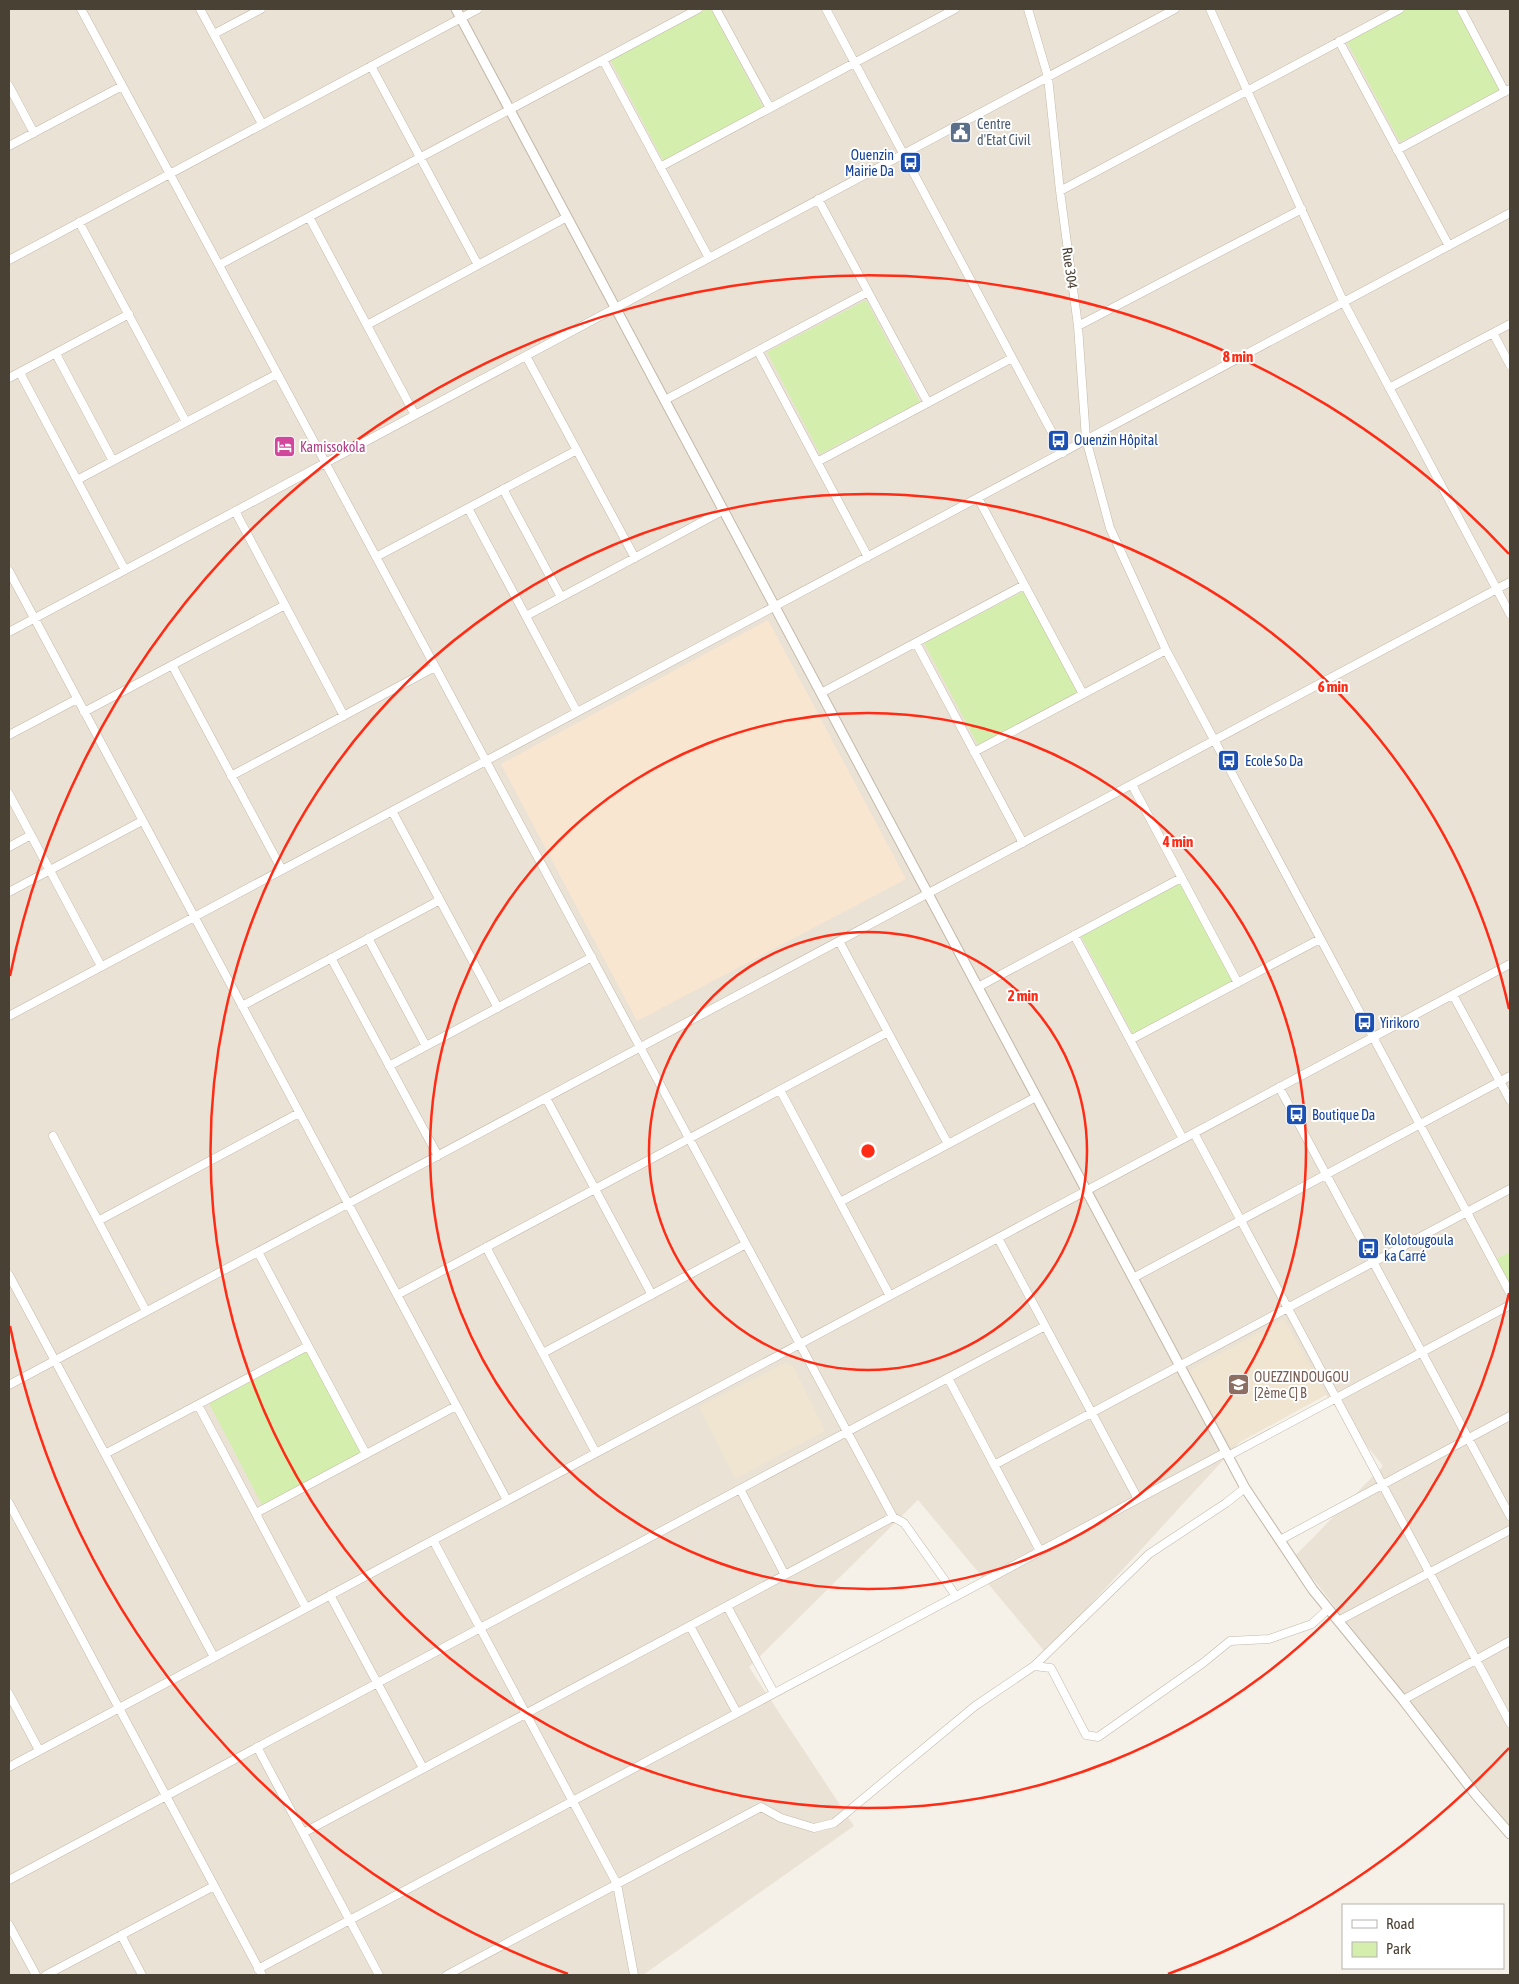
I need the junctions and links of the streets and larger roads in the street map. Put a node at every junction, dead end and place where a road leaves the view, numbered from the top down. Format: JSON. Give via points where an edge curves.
{"nodes":[{"id":1,"x":81,"y":9,"type":"edge"},
{"id":2,"x":200,"y":9,"type":"edge"},
{"id":3,"x":261,"y":9,"type":"edge"},
{"id":4,"x":456,"y":9,"type":"edge"},
{"id":5,"x":478,"y":9,"type":"edge"},
{"id":6,"x":698,"y":9,"type":"edge"},
{"id":7,"x":716,"y":9,"type":"edge"},
{"id":8,"x":826,"y":9,"type":"edge"},
{"id":9,"x":956,"y":9,"type":"edge"},
{"id":10,"x":1028,"y":9,"type":"edge"},
{"id":11,"x":1175,"y":9,"type":"edge"},
{"id":12,"x":1210,"y":9,"type":"edge"},
{"id":13,"x":1400,"y":9,"type":"edge"},
{"id":14,"x":1461,"y":9,"type":"edge"},
{"id":15,"x":940,"y":12,"type":"edge"},
{"id":16,"x":461,"y":18,"type":"junction"},
{"id":17,"x":214,"y":34,"type":"junction"},
{"id":18,"x":1339,"y":42,"type":"junction"},
{"id":19,"x":603,"y":60,"type":"junction"},
{"id":20,"x":854,"y":63,"type":"junction"},
{"id":21,"x":371,"y":66,"type":"junction"},
{"id":22,"x":1048,"y":77,"type":"junction"},
{"id":23,"x":9,"y":86,"type":"edge"},
{"id":24,"x":122,"y":86,"type":"junction"},
{"id":25,"x":1247,"y":90,"type":"junction"},
{"id":26,"x":1508,"y":90,"type":"edge"},
{"id":27,"x":770,"y":108,"type":"junction"},
{"id":28,"x":510,"y":110,"type":"junction"},
{"id":29,"x":262,"y":124,"type":"junction"},
{"id":30,"x":34,"y":133,"type":"junction"},
{"id":31,"x":9,"y":146,"type":"edge"},
{"id":32,"x":1397,"y":150,"type":"junction"},
{"id":33,"x":903,"y":154,"type":"junction"},
{"id":34,"x":420,"y":158,"type":"junction"},
{"id":35,"x":660,"y":167,"type":"junction"},
{"id":36,"x":170,"y":174,"type":"junction"},
{"id":37,"x":1060,"y":191,"type":"junction"},
{"id":38,"x":818,"y":200,"type":"junction"},
{"id":39,"x":1302,"y":209,"type":"junction"},
{"id":40,"x":1510,"y":214,"type":"edge"},
{"id":41,"x":309,"y":217,"type":"junction"},
{"id":42,"x":568,"y":217,"type":"junction"},
{"id":43,"x":79,"y":222,"type":"junction"},
{"id":44,"x":1449,"y":246,"type":"junction"},
{"id":45,"x":709,"y":258,"type":"junction"},
{"id":46,"x":9,"y":260,"type":"edge"},
{"id":47,"x":219,"y":265,"type":"junction"},
{"id":48,"x":478,"y":265,"type":"junction"},
{"id":49,"x":868,"y":292,"type":"junction"},
{"id":50,"x":1344,"y":303,"type":"junction"},
{"id":51,"x":616,"y":308,"type":"junction"},
{"id":52,"x":129,"y":314,"type":"junction"},
{"id":53,"x":1510,"y":324,"type":"edge"},
{"id":54,"x":367,"y":325,"type":"junction"},
{"id":55,"x":1078,"y":326,"type":"junction"},
{"id":56,"x":1493,"y":333,"type":"junction"},
{"id":57,"x":758,"y":351,"type":"junction"},
{"id":58,"x":56,"y":354,"type":"junction"},
{"id":59,"x":526,"y":356,"type":"junction"},
{"id":60,"x":1012,"y":358,"type":"junction"},
{"id":61,"x":1510,"y":365,"type":"edge"},
{"id":62,"x":20,"y":373,"type":"junction"},
{"id":63,"x":277,"y":374,"type":"junction"},
{"id":64,"x":9,"y":378,"type":"edge"},
{"id":65,"x":1389,"y":388,"type":"junction"},
{"id":66,"x":665,"y":400,"type":"junction"},
{"id":67,"x":928,"y":403,"type":"junction"},
{"id":68,"x":415,"y":415,"type":"junction"},
{"id":69,"x":186,"y":422,"type":"junction"},
{"id":70,"x":1086,"y":440,"type":"junction"},
{"id":71,"x":577,"y":450,"type":"junction"},
{"id":72,"x":1063,"y":453,"type":"junction"},
{"id":73,"x":113,"y":461,"type":"junction"},
{"id":74,"x":817,"y":462,"type":"junction"},
{"id":75,"x":326,"y":463,"type":"junction"},
{"id":76,"x":77,"y":480,"type":"junction"},
{"id":77,"x":503,"y":489,"type":"junction"},
{"id":78,"x":978,"y":498,"type":"junction"},
{"id":79,"x":468,"y":508,"type":"junction"},
{"id":80,"x":724,"y":510,"type":"junction"},
{"id":81,"x":235,"y":511,"type":"junction"},
{"id":82,"x":376,"y":557,"type":"junction"},
{"id":83,"x":868,"y":557,"type":"junction"},
{"id":84,"x":635,"y":558,"type":"junction"},
{"id":85,"x":126,"y":570,"type":"junction"},
{"id":86,"x":9,"y":571,"type":"edge"},
{"id":87,"x":1510,"y":582,"type":"edge"},
{"id":88,"x":1024,"y":585,"type":"junction"},
{"id":89,"x":1497,"y":589,"type":"junction"},
{"id":90,"x":561,"y":597,"type":"junction"},
{"id":91,"x":285,"y":605,"type":"junction"},
{"id":92,"x":775,"y":606,"type":"junction"},
{"id":93,"x":1510,"y":614,"type":"edge"},
{"id":94,"x":526,"y":616,"type":"junction"},
{"id":95,"x":34,"y":618,"type":"junction"},
{"id":96,"x":9,"y":632,"type":"edge"},
{"id":97,"x":916,"y":643,"type":"junction"},
{"id":98,"x":1166,"y":650,"type":"junction"},
{"id":99,"x":172,"y":665,"type":"junction"},
{"id":100,"x":435,"y":667,"type":"junction"},
{"id":101,"x":821,"y":693,"type":"junction"},
{"id":102,"x":1083,"y":694,"type":"junction"},
{"id":103,"x":77,"y":699,"type":"junction"},
{"id":104,"x":84,"y":712,"type":"junction"},
{"id":105,"x":577,"y":712,"type":"junction"},
{"id":106,"x":344,"y":716,"type":"junction"},
{"id":107,"x":9,"y":735,"type":"edge"},
{"id":108,"x":1214,"y":741,"type":"junction"},
{"id":109,"x":974,"y":752,"type":"junction"},
{"id":110,"x":486,"y":761,"type":"junction"},
{"id":111,"x":231,"y":776,"type":"junction"},
{"id":112,"x":1132,"y":785,"type":"junction"},
{"id":113,"x":9,"y":794,"type":"edge"},
{"id":114,"x":392,"y":811,"type":"junction"},
{"id":115,"x":142,"y":821,"type":"junction"},
{"id":116,"x":31,"y":835,"type":"junction"},
{"id":117,"x":1023,"y":843,"type":"junction"},
{"id":118,"x":9,"y":847,"type":"edge"},
{"id":119,"x":50,"y":870,"type":"junction"},
{"id":120,"x":282,"y":870,"type":"junction"},
{"id":121,"x":1181,"y":878,"type":"junction"},
{"id":122,"x":9,"y":892,"type":"edge"},
{"id":123,"x":928,"y":894,"type":"junction"},
{"id":124,"x":440,"y":900,"type":"junction"},
{"id":125,"x":194,"y":917,"type":"junction"},
{"id":126,"x":1074,"y":935,"type":"junction"},
{"id":127,"x":368,"y":938,"type":"junction"},
{"id":128,"x":1320,"y":939,"type":"junction"},
{"id":129,"x":839,"y":941,"type":"junction"},
{"id":130,"x":592,"y":957,"type":"junction"},
{"id":131,"x":332,"y":958,"type":"junction"},
{"id":132,"x":1510,"y":964,"type":"edge"},
{"id":133,"x":101,"y":966,"type":"junction"},
{"id":134,"x":1238,"y":983,"type":"junction"},
{"id":135,"x":978,"y":986,"type":"junction"},
{"id":136,"x":1453,"y":994,"type":"junction"},
{"id":137,"x":242,"y":1006,"type":"junction"},
{"id":138,"x":498,"y":1008,"type":"junction"},
{"id":139,"x":9,"y":1016,"type":"edge"},
{"id":140,"x":888,"y":1032,"type":"junction"},
{"id":141,"x":1373,"y":1037,"type":"junction"},
{"id":142,"x":1130,"y":1040,"type":"junction"},
{"id":143,"x":426,"y":1046,"type":"junction"},
{"id":144,"x":640,"y":1047,"type":"junction"},
{"id":145,"x":389,"y":1066,"type":"junction"},
{"id":146,"x":1510,"y":1076,"type":"edge"},
{"id":147,"x":1500,"y":1081,"type":"junction"},
{"id":148,"x":1280,"y":1088,"type":"junction"},
{"id":149,"x":780,"y":1090,"type":"junction"},
{"id":150,"x":1036,"y":1097,"type":"junction"},
{"id":151,"x":546,"y":1098,"type":"junction"},
{"id":152,"x":1510,"y":1100,"type":"edge"},
{"id":153,"x":299,"y":1113,"type":"junction"},
{"id":154,"x":1420,"y":1124,"type":"junction"},
{"id":155,"x":1194,"y":1133,"type":"junction"},
{"id":156,"x":53,"y":1136,"type":"dead end"},
{"id":157,"x":690,"y":1138,"type":"junction"},
{"id":158,"x":1183,"y":1139,"type":"junction"},
{"id":159,"x":948,"y":1144,"type":"junction"},
{"id":160,"x":438,"y":1156,"type":"junction"},
{"id":161,"x":1326,"y":1174,"type":"junction"},
{"id":162,"x":1510,"y":1188,"type":"edge"},
{"id":163,"x":596,"y":1189,"type":"junction"},
{"id":164,"x":1086,"y":1191,"type":"junction"},
{"id":165,"x":840,"y":1202,"type":"junction"},
{"id":166,"x":348,"y":1204,"type":"junction"},
{"id":167,"x":1467,"y":1212,"type":"junction"},
{"id":168,"x":1241,"y":1220,"type":"junction"},
{"id":169,"x":98,"y":1221,"type":"junction"},
{"id":170,"x":998,"y":1238,"type":"junction"},
{"id":171,"x":746,"y":1244,"type":"junction"},
{"id":172,"x":486,"y":1247,"type":"junction"},
{"id":173,"x":258,"y":1252,"type":"junction"},
{"id":174,"x":1373,"y":1262,"type":"junction"},
{"id":175,"x":9,"y":1275,"type":"edge"},
{"id":176,"x":1133,"y":1278,"type":"junction"},
{"id":177,"x":1510,"y":1293,"type":"edge"},
{"id":178,"x":397,"y":1295,"type":"junction"},
{"id":179,"x":652,"y":1295,"type":"junction"},
{"id":180,"x":890,"y":1296,"type":"junction"},
{"id":181,"x":1510,"y":1305,"type":"edge"},
{"id":182,"x":1288,"y":1308,"type":"junction"},
{"id":183,"x":146,"y":1311,"type":"junction"},
{"id":184,"x":1045,"y":1326,"type":"junction"},
{"id":185,"x":800,"y":1344,"type":"junction"},
{"id":186,"x":308,"y":1346,"type":"junction"},
{"id":187,"x":1422,"y":1352,"type":"junction"},
{"id":188,"x":543,"y":1353,"type":"junction"},
{"id":189,"x":55,"y":1360,"type":"junction"},
{"id":190,"x":1180,"y":1365,"type":"junction"},
{"id":191,"x":948,"y":1378,"type":"junction"},
{"id":192,"x":9,"y":1385,"type":"edge"},
{"id":193,"x":1336,"y":1398,"type":"junction"},
{"id":194,"x":198,"y":1405,"type":"junction"},
{"id":195,"x":456,"y":1406,"type":"junction"},
{"id":196,"x":1092,"y":1412,"type":"junction"},
{"id":197,"x":1510,"y":1416,"type":"edge"},
{"id":198,"x":848,"y":1432,"type":"junction"},
{"id":199,"x":1468,"y":1439,"type":"junction"},
{"id":200,"x":596,"y":1453,"type":"junction"},
{"id":201,"x":105,"y":1454,"type":"junction"},
{"id":202,"x":366,"y":1454,"type":"junction"},
{"id":203,"x":1227,"y":1454,"type":"junction"},
{"id":204,"x":994,"y":1464,"type":"junction"},
{"id":205,"x":1383,"y":1484,"type":"junction"},
{"id":206,"x":1245,"y":1488,"type":"junction"},
{"id":207,"x":740,"y":1490,"type":"junction"},
{"id":208,"x":1138,"y":1499,"type":"junction"},
{"id":209,"x":507,"y":1500,"type":"junction"},
{"id":210,"x":9,"y":1503,"type":"edge"},
{"id":211,"x":256,"y":1513,"type":"junction"},
{"id":212,"x":1510,"y":1516,"type":"edge"},
{"id":213,"x":893,"y":1517,"type":"junction"},
{"id":214,"x":1510,"y":1530,"type":"edge"},
{"id":215,"x":432,"y":1540,"type":"junction"},
{"id":216,"x":1280,"y":1540,"type":"junction"},
{"id":217,"x":1040,"y":1551,"type":"junction"},
{"id":218,"x":1430,"y":1573,"type":"junction"},
{"id":219,"x":786,"y":1574,"type":"junction"},
{"id":220,"x":330,"y":1595,"type":"junction"},
{"id":221,"x":956,"y":1596,"type":"junction"},
{"id":222,"x":727,"y":1606,"type":"junction"},
{"id":223,"x":306,"y":1608,"type":"junction"},
{"id":224,"x":1328,"y":1609,"type":"junction"},
{"id":225,"x":1338,"y":1621,"type":"junction"},
{"id":226,"x":690,"y":1626,"type":"junction"},
{"id":227,"x":480,"y":1628,"type":"junction"},
{"id":228,"x":1510,"y":1641,"type":"edge"},
{"id":229,"x":214,"y":1657,"type":"junction"},
{"id":230,"x":1476,"y":1660,"type":"junction"},
{"id":231,"x":1034,"y":1666,"type":"junction"},
{"id":232,"x":377,"y":1683,"type":"junction"},
{"id":233,"x":774,"y":1693,"type":"junction"},
{"id":234,"x":9,"y":1694,"type":"edge"},
{"id":235,"x":1402,"y":1700,"type":"junction"},
{"id":236,"x":118,"y":1708,"type":"junction"},
{"id":237,"x":736,"y":1713,"type":"junction"},
{"id":238,"x":526,"y":1714,"type":"junction"},
{"id":239,"x":1510,"y":1723,"type":"edge"},
{"id":240,"x":257,"y":1748,"type":"junction"},
{"id":241,"x":39,"y":1750,"type":"junction"},
{"id":242,"x":9,"y":1767,"type":"edge"},
{"id":243,"x":423,"y":1768,"type":"junction"},
{"id":244,"x":166,"y":1796,"type":"junction"},
{"id":245,"x":572,"y":1801,"type":"junction"},
{"id":246,"x":303,"y":1832,"type":"junction"},
{"id":247,"x":1510,"y":1834,"type":"edge"},
{"id":248,"x":9,"y":1880,"type":"edge"},
{"id":249,"x":617,"y":1884,"type":"junction"},
{"id":250,"x":214,"y":1886,"type":"junction"},
{"id":251,"x":350,"y":1920,"type":"junction"},
{"id":252,"x":9,"y":1925,"type":"edge"},
{"id":253,"x":121,"y":1935,"type":"junction"},
{"id":254,"x":260,"y":1972,"type":"edge"},
{"id":255,"x":36,"y":1975,"type":"edge"},
{"id":256,"x":46,"y":1975,"type":"edge"},
{"id":257,"x":142,"y":1975,"type":"edge"},
{"id":258,"x":379,"y":1975,"type":"edge"},
{"id":259,"x":447,"y":1975,"type":"edge"},
{"id":260,"x":634,"y":1975,"type":"edge"}],
"edges":[{"from":1,"to":24,"type":"street"},
{"from":2,"to":17,"type":"street"},
{"from":3,"to":17,"type":"street"},
{"from":4,"to":16,"type":"street"},
{"from":5,"to":16,"type":"street"},
{"from":6,"to":19,"type":"street"},
{"from":7,"to":27,"type":"street"},
{"from":8,"to":20,"type":"street"},
{"from":9,"to":15,"type":"street"},
{"from":10,"to":22,"type":"street","name":"Rue 304"},
{"from":11,"to":22,"type":"street"},
{"from":12,"to":25,"type":"street"},
{"from":13,"to":18,"type":"street"},
{"from":14,"to":26,"type":"street"},
{"from":15,"to":20,"type":"street"},
{"from":16,"to":21,"type":"street"},
{"from":16,"to":28,"type":"street"},
{"from":17,"to":29,"type":"street"},
{"from":18,"to":25,"type":"street"},
{"from":18,"to":32,"type":"street"},
{"from":19,"to":28,"type":"street"},
{"from":19,"to":35,"type":"street"},
{"from":20,"to":27,"type":"street"},
{"from":20,"to":33,"type":"street"},
{"from":21,"to":29,"type":"street"},
{"from":21,"to":34,"type":"street"},
{"from":22,"to":33,"type":"street"},
{"from":22,"to":37,"type":"street","name":"Rue 304"},
{"from":23,"to":30,"type":"street"},
{"from":24,"to":30,"type":"street"},
{"from":24,"to":36,"type":"street"},
{"from":25,"to":37,"type":"street"},
{"from":25,"to":39,"type":"street"},
{"from":26,"to":32,"type":"street"},
{"from":27,"to":35,"type":"street"},
{"from":28,"to":34,"type":"street"},
{"from":28,"to":42,"type":"street"},
{"from":29,"to":36,"type":"street"},
{"from":30,"to":31,"type":"street"},
{"from":32,"to":44,"type":"street"},
{"from":33,"to":38,"type":"street"},
{"from":33,"to":60,"type":"street"},
{"from":34,"to":41,"type":"street"},
{"from":34,"to":48,"type":"street"},
{"from":35,"to":45,"type":"street"},
{"from":36,"to":43,"type":"street"},
{"from":36,"to":47,"type":"street"},
{"from":37,"to":55,"type":"street","name":"Rue 304"},
{"from":38,"to":45,"type":"street"},
{"from":38,"to":49,"type":"street"},
{"from":39,"to":50,"type":"street"},
{"from":39,"to":55,"type":"street"},
{"from":40,"to":44,"type":"street"},
{"from":41,"to":47,"type":"street"},
{"from":41,"to":54,"type":"street"},
{"from":42,"to":48,"type":"street"},
{"from":42,"to":51,"type":"street"},
{"from":43,"to":46,"type":"street"},
{"from":43,"to":52,"type":"street"},
{"from":44,"to":50,"type":"street"},
{"from":45,"to":51,"type":"street"},
{"from":47,"to":63,"type":"street"},
{"from":48,"to":54,"type":"street"},
{"from":49,"to":57,"type":"street"},
{"from":49,"to":67,"type":"street"},
{"from":50,"to":65,"type":"street"},
{"from":50,"to":70,"type":"street"},
{"from":51,"to":59,"type":"street"},
{"from":51,"to":66,"type":"street"},
{"from":52,"to":58,"type":"street"},
{"from":52,"to":69,"type":"street"},
{"from":53,"to":56,"type":"street"},
{"from":54,"to":68,"type":"street"},
{"from":55,"to":70,"type":"street","name":"Rue 304"},
{"from":56,"to":61,"type":"street"},
{"from":56,"to":65,"type":"street"},
{"from":57,"to":66,"type":"street"},
{"from":57,"to":74,"type":"street"},
{"from":58,"to":62,"type":"street"},
{"from":58,"to":73,"type":"street"},
{"from":59,"to":68,"type":"street"},
{"from":59,"to":71,"type":"street"},
{"from":60,"to":67,"type":"street"},
{"from":60,"to":72,"type":"street"},
{"from":62,"to":64,"type":"street"},
{"from":62,"to":76,"type":"street"},
{"from":63,"to":69,"type":"street"},
{"from":63,"to":75,"type":"street"},
{"from":65,"to":89,"type":"street"},
{"from":66,"to":80,"type":"street"},
{"from":67,"to":74,"type":"street"},
{"from":68,"to":75,"type":"street"},
{"from":69,"to":73,"type":"street"},
{"from":70,"to":72,"type":"street"},
{"from":70,"to":98,"type":"street","name":"Rue 304","via":[[1110,528]]},
{"from":71,"to":77,"type":"street"},
{"from":71,"to":84,"type":"street"},
{"from":72,"to":78,"type":"street"},
{"from":73,"to":76,"type":"street"},
{"from":74,"to":83,"type":"street"},
{"from":75,"to":81,"type":"street"},
{"from":75,"to":82,"type":"street"},
{"from":76,"to":85,"type":"street"},
{"from":77,"to":79,"type":"street"},
{"from":77,"to":90,"type":"street"},
{"from":78,"to":83,"type":"street"},
{"from":78,"to":88,"type":"street"},
{"from":79,"to":82,"type":"street"},
{"from":79,"to":94,"type":"street"},
{"from":80,"to":84,"type":"street"},
{"from":80,"to":92,"type":"street"},
{"from":81,"to":85,"type":"street"},
{"from":81,"to":91,"type":"street"},
{"from":82,"to":100,"type":"street"},
{"from":83,"to":92,"type":"street"},
{"from":84,"to":90,"type":"street"},
{"from":85,"to":95,"type":"street"},
{"from":86,"to":95,"type":"street"},
{"from":87,"to":89,"type":"street"},
{"from":88,"to":97,"type":"street"},
{"from":88,"to":102,"type":"street"},
{"from":89,"to":93,"type":"street"},
{"from":89,"to":108,"type":"street"},
{"from":90,"to":94,"type":"street"},
{"from":91,"to":99,"type":"street"},
{"from":91,"to":106,"type":"street"},
{"from":92,"to":101,"type":"street"},
{"from":92,"to":105,"type":"street"},
{"from":94,"to":105,"type":"street"},
{"from":95,"to":96,"type":"street"},
{"from":95,"to":103,"type":"street"},
{"from":97,"to":101,"type":"street"},
{"from":97,"to":109,"type":"street"},
{"from":98,"to":102,"type":"street"},
{"from":98,"to":108,"type":"street","name":"Rue 304"},
{"from":99,"to":104,"type":"street"},
{"from":99,"to":111,"type":"street"},
{"from":100,"to":106,"type":"street"},
{"from":100,"to":110,"type":"street"},
{"from":101,"to":123,"type":"street"},
{"from":102,"to":109,"type":"street"},
{"from":103,"to":104,"type":"street"},
{"from":103,"to":107,"type":"street"},
{"from":104,"to":115,"type":"street"},
{"from":105,"to":110,"type":"street"},
{"from":106,"to":111,"type":"street"},
{"from":108,"to":112,"type":"street"},
{"from":108,"to":128,"type":"street","name":"Rue 304"},
{"from":109,"to":117,"type":"street"},
{"from":110,"to":114,"type":"street"},
{"from":110,"to":130,"type":"street"},
{"from":111,"to":120,"type":"street"},
{"from":112,"to":117,"type":"street"},
{"from":112,"to":121,"type":"street"},
{"from":113,"to":116,"type":"street"},
{"from":114,"to":120,"type":"street"},
{"from":114,"to":124,"type":"street"},
{"from":115,"to":119,"type":"street"},
{"from":115,"to":125,"type":"street"},
{"from":116,"to":118,"type":"street"},
{"from":116,"to":119,"type":"street"},
{"from":117,"to":123,"type":"street"},
{"from":119,"to":122,"type":"street"},
{"from":119,"to":133,"type":"street"},
{"from":120,"to":125,"type":"street"},
{"from":121,"to":126,"type":"street"},
{"from":121,"to":134,"type":"street"},
{"from":123,"to":129,"type":"street"},
{"from":123,"to":135,"type":"street"},
{"from":124,"to":127,"type":"street"},
{"from":124,"to":138,"type":"street"},
{"from":125,"to":133,"type":"street"},
{"from":125,"to":137,"type":"street"},
{"from":126,"to":135,"type":"street"},
{"from":126,"to":142,"type":"street"},
{"from":127,"to":131,"type":"street"},
{"from":127,"to":143,"type":"street"},
{"from":128,"to":134,"type":"street"},
{"from":128,"to":141,"type":"street","name":"Rue 304"},
{"from":129,"to":140,"type":"street"},
{"from":129,"to":144,"type":"street"},
{"from":130,"to":138,"type":"street"},
{"from":130,"to":144,"type":"street"},
{"from":131,"to":137,"type":"street"},
{"from":131,"to":145,"type":"street"},
{"from":132,"to":136,"type":"street"},
{"from":133,"to":139,"type":"street"},
{"from":134,"to":142,"type":"street"},
{"from":135,"to":150,"type":"street"},
{"from":136,"to":141,"type":"street"},
{"from":136,"to":147,"type":"street"},
{"from":137,"to":153,"type":"street"},
{"from":138,"to":143,"type":"street"},
{"from":140,"to":149,"type":"street"},
{"from":140,"to":159,"type":"street"},
{"from":141,"to":148,"type":"street"},
{"from":141,"to":154,"type":"street","name":"Rue 304"},
{"from":142,"to":158,"type":"street"},
{"from":143,"to":145,"type":"street"},
{"from":144,"to":151,"type":"street"},
{"from":144,"to":157,"type":"street"},
{"from":145,"to":160,"type":"street"},
{"from":146,"to":147,"type":"street"},
{"from":147,"to":152,"type":"street"},
{"from":147,"to":154,"type":"street"},
{"from":148,"to":155,"type":"street"},
{"from":148,"to":161,"type":"street"},
{"from":149,"to":157,"type":"street"},
{"from":149,"to":165,"type":"street"},
{"from":150,"to":159,"type":"street"},
{"from":150,"to":164,"type":"street"},
{"from":151,"to":160,"type":"street"},
{"from":151,"to":163,"type":"street"},
{"from":153,"to":166,"type":"street"},
{"from":153,"to":169,"type":"street"},
{"from":154,"to":161,"type":"street"},
{"from":154,"to":167,"type":"street","name":"Rue 304"},
{"from":155,"to":158,"type":"street"},
{"from":155,"to":168,"type":"street"},
{"from":156,"to":169,"type":"street"},
{"from":157,"to":163,"type":"street"},
{"from":157,"to":171,"type":"street"},
{"from":158,"to":164,"type":"street"},
{"from":159,"to":165,"type":"street"},
{"from":160,"to":166,"type":"street"},
{"from":161,"to":168,"type":"street"},
{"from":161,"to":174,"type":"street"},
{"from":162,"to":167,"type":"street"},
{"from":163,"to":172,"type":"street"},
{"from":163,"to":179,"type":"street"},
{"from":164,"to":170,"type":"street"},
{"from":164,"to":176,"type":"street"},
{"from":165,"to":180,"type":"street"},
{"from":166,"to":173,"type":"street"},
{"from":166,"to":178,"type":"street"},
{"from":167,"to":174,"type":"street"},
{"from":167,"to":177,"type":"street","name":"Rue 304"},
{"from":168,"to":176,"type":"street"},
{"from":168,"to":182,"type":"street"},
{"from":169,"to":183,"type":"street"},
{"from":170,"to":180,"type":"street"},
{"from":170,"to":184,"type":"street"},
{"from":171,"to":179,"type":"street"},
{"from":171,"to":185,"type":"street"},
{"from":172,"to":178,"type":"street"},
{"from":172,"to":188,"type":"street"},
{"from":173,"to":183,"type":"street"},
{"from":173,"to":186,"type":"street"},
{"from":174,"to":182,"type":"street"},
{"from":174,"to":187,"type":"street"},
{"from":175,"to":189,"type":"street"},
{"from":176,"to":190,"type":"street"},
{"from":178,"to":195,"type":"street"},
{"from":179,"to":188,"type":"street"},
{"from":180,"to":185,"type":"street"},
{"from":181,"to":187,"type":"street"},
{"from":182,"to":190,"type":"street"},
{"from":182,"to":193,"type":"street"},
{"from":183,"to":189,"type":"street"},
{"from":184,"to":191,"type":"street"},
{"from":184,"to":196,"type":"street"},
{"from":185,"to":198,"type":"street"},
{"from":185,"to":200,"type":"street"},
{"from":186,"to":194,"type":"street"},
{"from":186,"to":202,"type":"street"},
{"from":187,"to":193,"type":"street"},
{"from":187,"to":199,"type":"street"},
{"from":188,"to":200,"type":"street"},
{"from":189,"to":192,"type":"street"},
{"from":189,"to":201,"type":"street"},
{"from":190,"to":196,"type":"street"},
{"from":190,"to":203,"type":"street"},
{"from":191,"to":198,"type":"street"},
{"from":191,"to":204,"type":"street"},
{"from":193,"to":203,"type":"street"},
{"from":193,"to":205,"type":"street"},
{"from":194,"to":201,"type":"street"},
{"from":194,"to":211,"type":"street"},
{"from":195,"to":202,"type":"street"},
{"from":195,"to":209,"type":"street"},
{"from":196,"to":204,"type":"street"},
{"from":196,"to":208,"type":"street"},
{"from":197,"to":199,"type":"street"},
{"from":198,"to":207,"type":"street"},
{"from":198,"to":213,"type":"street"},
{"from":199,"to":205,"type":"street"},
{"from":199,"to":212,"type":"street"},
{"from":200,"to":209,"type":"street"},
{"from":201,"to":229,"type":"street"},
{"from":202,"to":211,"type":"street"},
{"from":203,"to":206,"type":"street"},
{"from":203,"to":208,"type":"street"},
{"from":204,"to":217,"type":"street"},
{"from":205,"to":216,"type":"street"},
{"from":205,"to":218,"type":"street"},
{"from":206,"to":216,"type":"street"},
{"from":206,"to":231,"type":"street","via":[[1149,1554]]},
{"from":207,"to":219,"type":"street"},
{"from":207,"to":227,"type":"street"},
{"from":208,"to":217,"type":"street"},
{"from":209,"to":215,"type":"street"},
{"from":210,"to":236,"type":"street"},
{"from":211,"to":223,"type":"street"},
{"from":213,"to":219,"type":"street"},
{"from":213,"to":221,"type":"street","via":[[904,1523]]},
{"from":214,"to":218,"type":"street"},
{"from":215,"to":220,"type":"street"},
{"from":215,"to":227,"type":"street"},
{"from":216,"to":224,"type":"street"},
{"from":217,"to":221,"type":"street"},
{"from":218,"to":225,"type":"street"},
{"from":218,"to":230,"type":"street"},
{"from":219,"to":222,"type":"street"},
{"from":220,"to":223,"type":"street"},
{"from":220,"to":232,"type":"street"},
{"from":221,"to":233,"type":"street"},
{"from":222,"to":226,"type":"street"},
{"from":222,"to":233,"type":"street"},
{"from":223,"to":229,"type":"street"},
{"from":224,"to":225,"type":"street"},
{"from":224,"to":231,"type":"street","via":[[1312,1624],[1269,1639],[1230,1641],[1098,1737],[1086,1735],[1051,1668]]},
{"from":225,"to":235,"type":"street"},
{"from":226,"to":237,"type":"street"},
{"from":226,"to":238,"type":"street"},
{"from":227,"to":232,"type":"street"},
{"from":227,"to":238,"type":"street"},
{"from":228,"to":230,"type":"street"},
{"from":229,"to":236,"type":"street"},
{"from":230,"to":235,"type":"street"},
{"from":230,"to":239,"type":"street"},
{"from":231,"to":249,"type":"street","via":[[976,1706],[834,1823],[814,1828],[781,1818],[762,1807]]},
{"from":232,"to":240,"type":"street"},
{"from":232,"to":243,"type":"street"},
{"from":233,"to":237,"type":"street"},
{"from":234,"to":241,"type":"street"},
{"from":235,"to":247,"type":"street"},
{"from":236,"to":241,"type":"street"},
{"from":236,"to":244,"type":"street"},
{"from":237,"to":245,"type":"street"},
{"from":238,"to":243,"type":"street"},
{"from":238,"to":245,"type":"street"},
{"from":240,"to":244,"type":"street"},
{"from":240,"to":246,"type":"street"},
{"from":241,"to":242,"type":"street"},
{"from":243,"to":246,"type":"street"},
{"from":244,"to":248,"type":"street"},
{"from":244,"to":250,"type":"street"},
{"from":245,"to":249,"type":"street"},
{"from":245,"to":251,"type":"street"},
{"from":246,"to":251,"type":"street"},
{"from":249,"to":259,"type":"street"},
{"from":249,"to":260,"type":"street"},
{"from":250,"to":253,"type":"street"},
{"from":250,"to":254,"type":"street"},
{"from":251,"to":254,"type":"street"},
{"from":251,"to":258,"type":"street"},
{"from":252,"to":255,"type":"street"},
{"from":253,"to":256,"type":"street"},
{"from":253,"to":257,"type":"street"}]}
